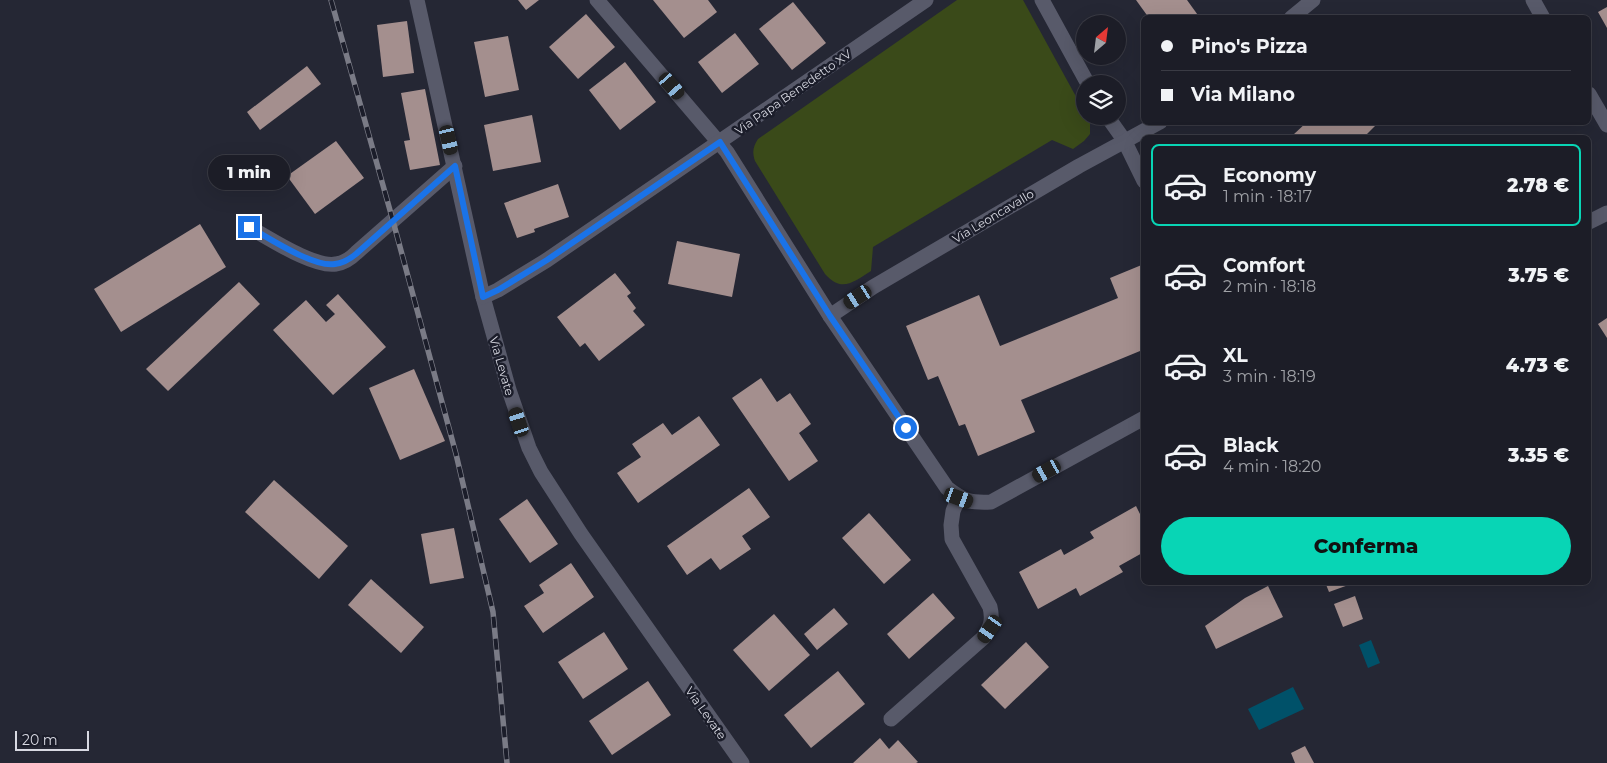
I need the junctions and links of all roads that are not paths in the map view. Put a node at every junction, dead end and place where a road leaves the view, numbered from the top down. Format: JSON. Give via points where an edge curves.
{"nodes":[{"id":1,"x":417,"y":0,"type":"edge"},
{"id":2,"x":597,"y":0,"type":"edge"},
{"id":3,"x":926,"y":0,"type":"edge"},
{"id":4,"x":1042,"y":0,"type":"edge"},
{"id":5,"x":1313,"y":0,"type":"edge"},
{"id":6,"x":1533,"y":0,"type":"edge"},
{"id":7,"x":1296,"y":15,"type":"edge"},
{"id":8,"x":1541,"y":15,"type":"edge"},
{"id":9,"x":1083,"y":75,"type":"edge"},
{"id":10,"x":1591,"y":97,"type":"edge"},
{"id":11,"x":1113,"y":125,"type":"edge"},
{"id":12,"x":1154,"y":125,"type":"edge"},
{"id":13,"x":1607,"y":125,"type":"edge"},
{"id":14,"x":1124,"y":140,"type":"junction"},
{"id":15,"x":720,"y":142,"type":"junction"},
{"id":16,"x":455,"y":166,"type":"junction"},
{"id":17,"x":1141,"y":175,"type":"edge"},
{"id":18,"x":1607,"y":213,"type":"edge"},
{"id":19,"x":1591,"y":221,"type":"edge"},
{"id":20,"x":249,"y":227,"type":"dead end"},
{"id":21,"x":483,"y":297,"type":"junction"},
{"id":22,"x":830,"y":316,"type":"junction"},
{"id":23,"x":1141,"y":420,"type":"edge"},
{"id":24,"x":959,"y":498,"type":"junction"},
{"id":25,"x":891,"y":719,"type":"dead end"},
{"id":26,"x":742,"y":763,"type":"edge"}],
"edges":[{"from":1,"to":16,"type":"street","name":"Via Levate"},
{"from":2,"to":15,"type":"street"},
{"from":3,"to":15,"type":"street","name":"Via Papa Benedetto XV"},
{"from":4,"to":9,"type":"street"},
{"from":5,"to":7,"type":"street"},
{"from":6,"to":8,"type":"street"},
{"from":10,"to":13,"type":"street"},
{"from":11,"to":14,"type":"street"},
{"from":12,"to":14,"type":"street","name":"Via Leoncavallo"},
{"from":14,"to":17,"type":"street"},
{"from":14,"to":22,"type":"street","name":"Via Leoncavallo","via":[[873,287]]},
{"from":15,"to":21,"type":"street","name":"Via Papa Benedetto XV","via":[[547,260]]},
{"from":15,"to":22,"type":"street"},
{"from":16,"to":20,"type":"street","via":[[356,254],[334,265],[314,262]]},
{"from":16,"to":21,"type":"street","name":"Via Levate"},
{"from":18,"to":19,"type":"street"},
{"from":21,"to":26,"type":"street","name":"Via Levate","via":[[519,422],[541,472]]},
{"from":22,"to":24,"type":"street","via":[[946,488]]},
{"from":23,"to":24,"type":"street","via":[[990,502],[974,503]]},
{"from":24,"to":25,"type":"street","via":[[953,511],[952,539],[990,607],[990,629],[984,638]]}]}
